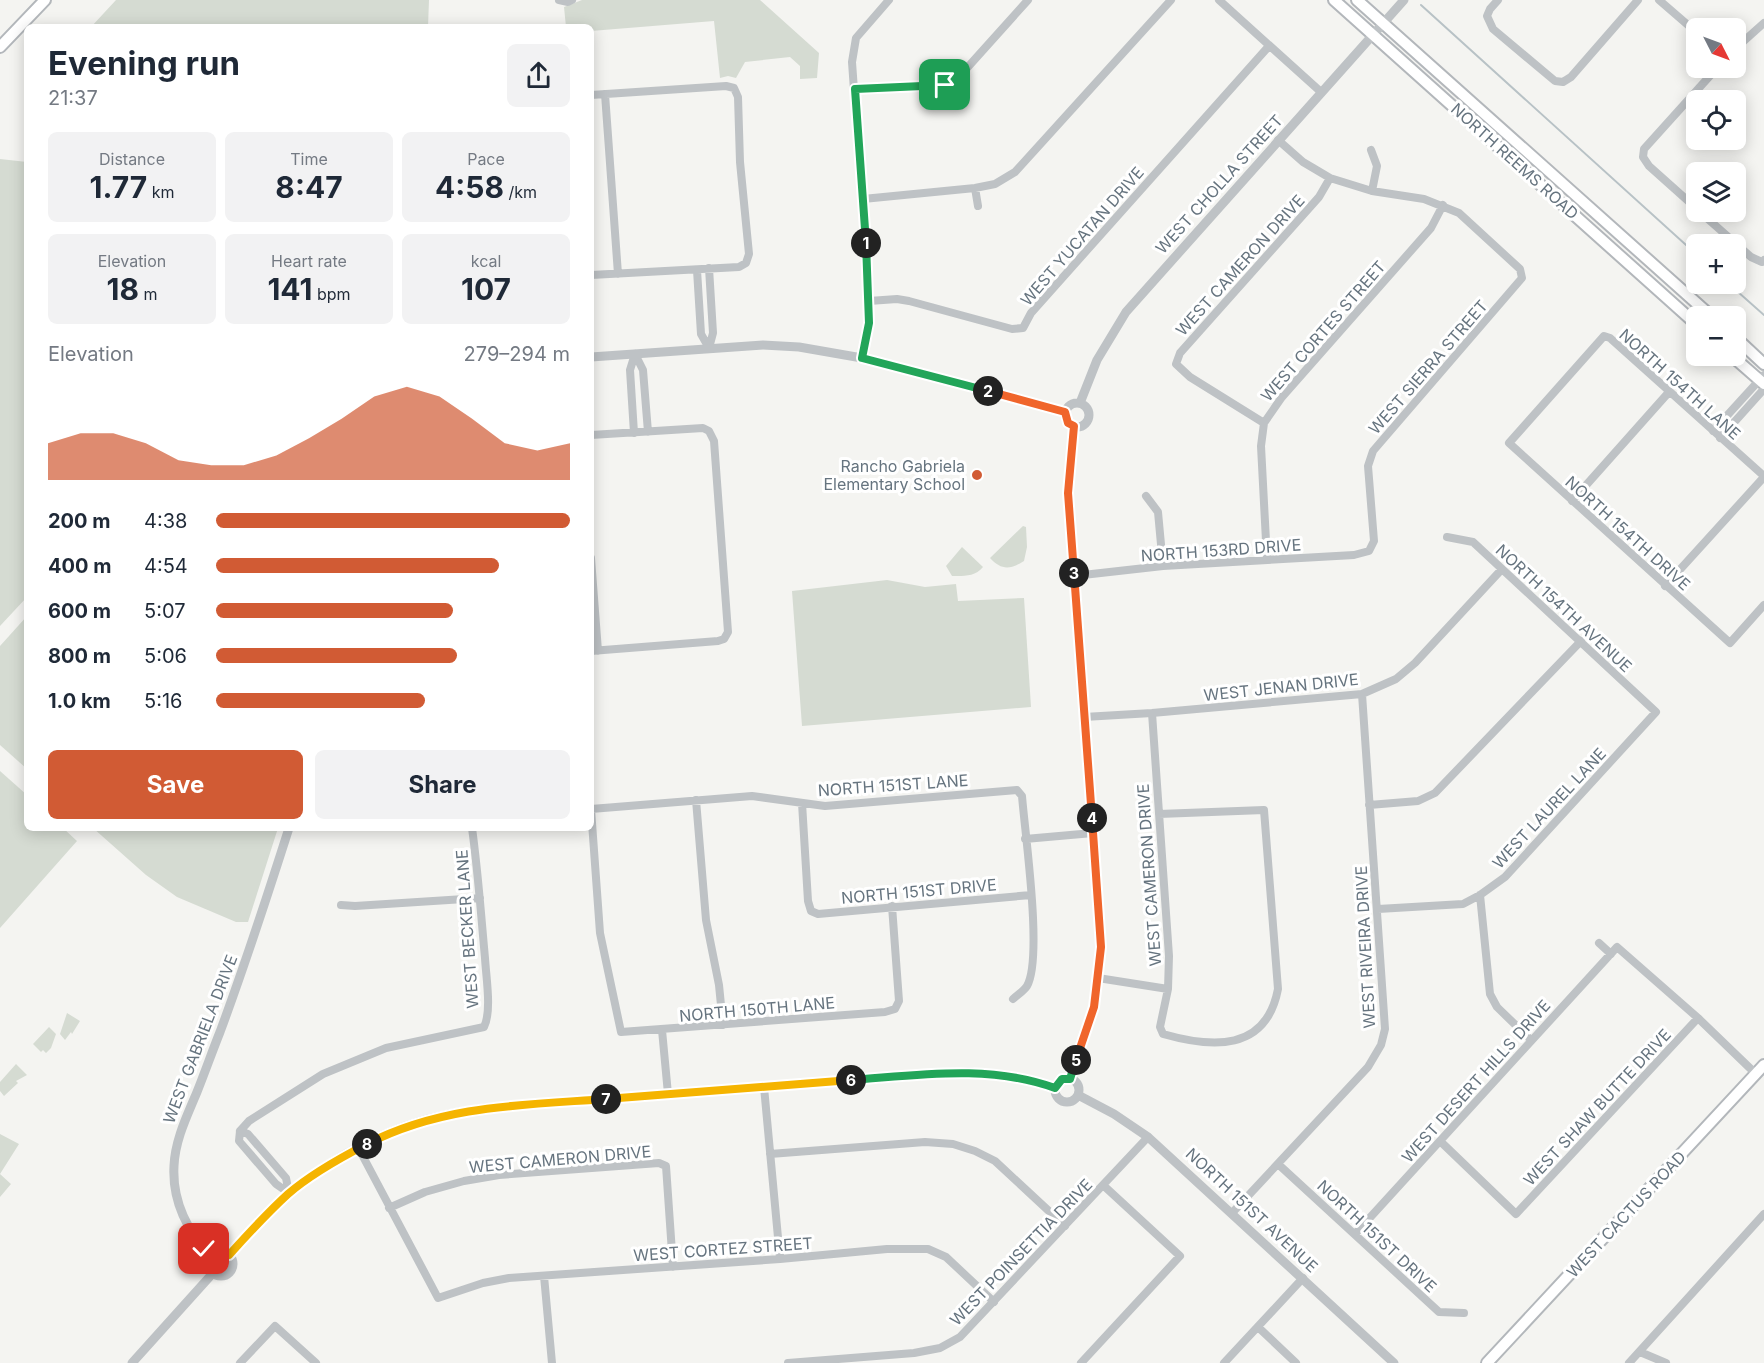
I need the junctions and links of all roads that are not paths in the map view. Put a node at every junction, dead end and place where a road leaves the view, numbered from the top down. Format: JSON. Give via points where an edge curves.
{"nodes":[{"id":1,"x":45,"y":0,"type":"edge"},
{"id":2,"x":559,"y":0,"type":"edge"},
{"id":3,"x":572,"y":0,"type":"edge"},
{"id":4,"x":889,"y":0,"type":"edge"},
{"id":5,"x":1028,"y":0,"type":"edge"},
{"id":6,"x":1170,"y":0,"type":"edge"},
{"id":7,"x":1219,"y":0,"type":"edge"},
{"id":8,"x":1334,"y":0,"type":"edge"},
{"id":9,"x":1357,"y":0,"type":"edge"},
{"id":10,"x":1404,"y":0,"type":"edge"},
{"id":11,"x":1498,"y":0,"type":"edge"},
{"id":12,"x":1638,"y":0,"type":"edge"},
{"id":13,"x":1659,"y":0,"type":"edge"},
{"id":14,"x":1383,"y":23,"type":"junction"},
{"id":15,"x":1686,"y":23,"type":"edge"},
{"id":16,"x":1764,"y":23,"type":"edge"},
{"id":17,"x":1373,"y":34,"type":"junction"},
{"id":18,"x":1746,"y":39,"type":"edge"},
{"id":19,"x":1269,"y":46,"type":"junction"},
{"id":20,"x":0,"y":47,"type":"edge"},
{"id":21,"x":1708,"y":78,"type":"edge"},
{"id":22,"x":855,"y":89,"type":"junction"},
{"id":23,"x":1321,"y":92,"type":"junction"},
{"id":24,"x":605,"y":94,"type":"junction"},
{"id":25,"x":594,"y":95,"type":"edge"},
{"id":26,"x":1278,"y":140,"type":"junction"},
{"id":27,"x":1371,"y":150,"type":"dead end"},
{"id":28,"x":1330,"y":178,"type":"junction"},
{"id":29,"x":975,"y":188,"type":"junction"},
{"id":30,"x":1372,"y":190,"type":"junction"},
{"id":31,"x":863,"y":199,"type":"junction"},
{"id":32,"x":1686,"y":199,"type":"edge"},
{"id":33,"x":1443,"y":205,"type":"junction"},
{"id":34,"x":978,"y":206,"type":"dead end"},
{"id":35,"x":1711,"y":222,"type":"edge"},
{"id":36,"x":1764,"y":260,"type":"edge"},
{"id":37,"x":709,"y":268,"type":"junction"},
{"id":38,"x":697,"y":270,"type":"junction"},
{"id":39,"x":618,"y":274,"type":"junction"},
{"id":40,"x":594,"y":275,"type":"edge"},
{"id":41,"x":869,"y":301,"type":"junction"},
{"id":42,"x":1700,"y":306,"type":"edge"},
{"id":43,"x":712,"y":309,"type":"junction"},
{"id":44,"x":699,"y":310,"type":"junction"},
{"id":45,"x":1686,"y":315,"type":"edge"},
{"id":46,"x":1746,"y":347,"type":"edge"},
{"id":47,"x":709,"y":348,"type":"junction"},
{"id":48,"x":635,"y":354,"type":"junction"},
{"id":49,"x":594,"y":357,"type":"edge"},
{"id":50,"x":862,"y":358,"type":"junction"},
{"id":51,"x":1764,"y":364,"type":"edge"},
{"id":52,"x":1744,"y":366,"type":"edge"},
{"id":53,"x":1763,"y":382,"type":"edge"},
{"id":54,"x":1669,"y":392,"type":"junction"},
{"id":55,"x":1080,"y":403,"type":"junction"},
{"id":56,"x":1065,"y":412,"type":"junction"},
{"id":57,"x":1264,"y":423,"type":"junction"},
{"id":58,"x":1074,"y":426,"type":"junction"},
{"id":59,"x":1713,"y":431,"type":"junction"},
{"id":60,"x":648,"y":432,"type":"junction"},
{"id":61,"x":634,"y":433,"type":"junction"},
{"id":62,"x":594,"y":435,"type":"edge"},
{"id":63,"x":1720,"y":438,"type":"junction"},
{"id":64,"x":1509,"y":443,"type":"joint"},
{"id":65,"x":1764,"y":477,"type":"edge"},
{"id":66,"x":1146,"y":496,"type":"dead end"},
{"id":67,"x":1572,"y":501,"type":"junction"},
{"id":68,"x":1447,"y":537,"type":"dead end"},
{"id":69,"x":1369,"y":551,"type":"joint"},
{"id":70,"x":1267,"y":560,"type":"junction"},
{"id":71,"x":1163,"y":566,"type":"junction"},
{"id":72,"x":1502,"y":569,"type":"junction"},
{"id":73,"x":1074,"y":576,"type":"junction"},
{"id":74,"x":1665,"y":586,"type":"junction"},
{"id":75,"x":1764,"y":604,"type":"edge"},
{"id":76,"x":1581,"y":641,"type":"junction"},
{"id":77,"x":594,"y":651,"type":"edge"},
{"id":78,"x":1362,"y":694,"type":"junction"},
{"id":79,"x":1656,"y":712,"type":"joint"},
{"id":80,"x":1152,"y":713,"type":"junction"},
{"id":81,"x":1084,"y":717,"type":"junction"},
{"id":82,"x":696,"y":800,"type":"junction"},
{"id":83,"x":802,"y":803,"type":"junction"},
{"id":84,"x":1369,"y":805,"type":"junction"},
{"id":85,"x":594,"y":809,"type":"edge"},
{"id":86,"x":1159,"y":814,"type":"junction"},
{"id":87,"x":287,"y":831,"type":"edge"},
{"id":88,"x":472,"y":831,"type":"edge"},
{"id":89,"x":593,"y":831,"type":"edge"},
{"id":90,"x":1093,"y":833,"type":"junction"},
{"id":91,"x":1026,"y":839,"type":"junction"},
{"id":92,"x":1031,"y":895,"type":"junction"},
{"id":93,"x":1480,"y":895,"type":"junction"},
{"id":94,"x":480,"y":898,"type":"junction"},
{"id":95,"x":341,"y":905,"type":"dead end"},
{"id":96,"x":892,"y":906,"type":"junction"},
{"id":97,"x":1378,"y":909,"type":"junction"},
{"id":98,"x":1599,"y":943,"type":"dead end"},
{"id":99,"x":1611,"y":954,"type":"junction"},
{"id":100,"x":1098,"y":978,"type":"junction"},
{"id":101,"x":1168,"y":989,"type":"junction"},
{"id":102,"x":1013,"y":999,"type":"dead end"},
{"id":103,"x":1698,"y":1018,"type":"junction"},
{"id":104,"x":723,"y":1025,"type":"junction"},
{"id":105,"x":663,"y":1030,"type":"junction"},
{"id":106,"x":1531,"y":1040,"type":"junction"},
{"id":107,"x":1764,"y":1065,"type":"edge"},
{"id":108,"x":1756,"y":1074,"type":"junction"},
{"id":109,"x":1070,"y":1079,"type":"junction"},
{"id":110,"x":764,"y":1087,"type":"junction"},
{"id":111,"x":1055,"y":1088,"type":"junction"},
{"id":112,"x":668,"y":1094,"type":"junction"},
{"id":113,"x":1078,"y":1095,"type":"junction"},
{"id":114,"x":1148,"y":1137,"type":"junction"},
{"id":115,"x":1440,"y":1140,"type":"junction"},
{"id":116,"x":359,"y":1149,"type":"junction"},
{"id":117,"x":770,"y":1154,"type":"junction"},
{"id":118,"x":1278,"y":1164,"type":"junction"},
{"id":119,"x":1103,"y":1185,"type":"junction"},
{"id":120,"x":289,"y":1193,"type":"junction"},
{"id":121,"x":389,"y":1208,"type":"junction"},
{"id":122,"x":1232,"y":1213,"type":"junction"},
{"id":123,"x":1764,"y":1214,"type":"edge"},
{"id":124,"x":1065,"y":1226,"type":"junction"},
{"id":125,"x":1355,"y":1234,"type":"junction"},
{"id":126,"x":229,"y":1255,"type":"junction"},
{"id":127,"x":211,"y":1257,"type":"junction"},
{"id":128,"x":780,"y":1259,"type":"junction"},
{"id":129,"x":673,"y":1267,"type":"junction"},
{"id":130,"x":213,"y":1273,"type":"junction"},
{"id":131,"x":544,"y":1276,"type":"junction"},
{"id":132,"x":1304,"y":1278,"type":"junction"},
{"id":133,"x":994,"y":1302,"type":"junction"},
{"id":134,"x":1464,"y":1313,"type":"dead end"},
{"id":135,"x":1258,"y":1327,"type":"junction"},
{"id":136,"x":1640,"y":1352,"type":"junction"},
{"id":137,"x":132,"y":1363,"type":"edge"},
{"id":138,"x":240,"y":1363,"type":"edge"},
{"id":139,"x":316,"y":1363,"type":"edge"},
{"id":140,"x":552,"y":1363,"type":"edge"},
{"id":141,"x":788,"y":1363,"type":"edge"},
{"id":142,"x":1082,"y":1363,"type":"edge"},
{"id":143,"x":1224,"y":1363,"type":"edge"},
{"id":144,"x":1296,"y":1363,"type":"edge"},
{"id":145,"x":1394,"y":1363,"type":"edge"},
{"id":146,"x":1487,"y":1363,"type":"edge"},
{"id":147,"x":1629,"y":1363,"type":"edge"},
{"id":148,"x":1666,"y":1363,"type":"edge"}],
"edges":[{"from":1,"to":20,"type":"main road"},
{"from":2,"to":3,"type":"street"},
{"from":4,"to":22,"type":"street","via":[[856,38],[852,62]]},
{"from":5,"to":22,"type":"street","via":[[958,78],[945,85]]},
{"from":6,"to":29,"type":"street","via":[[1015,172],[995,184]]},
{"from":7,"to":19,"type":"street"},
{"from":8,"to":17,"type":"main road","name":"NORTH REEMS ROAD"},
{"from":9,"to":14,"type":"main road","name":"NORTH REEMS ROAD"},
{"from":10,"to":14,"type":"street","name":"WEST CHOLLA STREET"},
{"from":11,"to":12,"type":"street","via":[[1487,16],[1493,29],[1555,81],[1563,82]]},
{"from":13,"to":15,"type":"street"},
{"from":14,"to":17,"type":"street","name":"WEST CHOLLA STREET"},
{"from":14,"to":42,"type":"main road","name":"NORTH REEMS ROAD"},
{"from":16,"to":18,"type":"street"},
{"from":17,"to":23,"type":"street","name":"WEST CHOLLA STREET"},
{"from":17,"to":45,"type":"main road","name":"NORTH REEMS ROAD"},
{"from":19,"to":23,"type":"street"},
{"from":19,"to":41,"type":"street","name":"WEST YUCATAN DRIVE","via":[[1031,313],[1023,328],[1012,329],[897,299]]},
{"from":21,"to":32,"type":"street","via":[[1644,149],[1642,157]]},
{"from":22,"to":31,"type":"street"},
{"from":23,"to":26,"type":"street","name":"WEST CHOLLA STREET"},
{"from":24,"to":25,"type":"street"},
{"from":24,"to":37,"type":"street","via":[[734,88],[738,97],[749,254],[739,267]]},
{"from":24,"to":39,"type":"street"},
{"from":26,"to":28,"type":"street","via":[[1303,162]]},
{"from":26,"to":55,"type":"street","name":"WEST CHOLLA STREET","via":[[1126,312],[1097,360]]},
{"from":27,"to":30,"type":"street","via":[[1377,166]]},
{"from":28,"to":30,"type":"street"},
{"from":28,"to":57,"type":"street","name":"WEST CAMERON DRIVE","via":[[1319,197],[1180,353],[1176,364]]},
{"from":29,"to":31,"type":"street"},
{"from":29,"to":34,"type":"street"},
{"from":30,"to":33,"type":"street"},
{"from":31,"to":41,"type":"street"},
{"from":33,"to":57,"type":"street","name":"WEST CORTES STREET","via":[[1431,228],[1282,397]]},
{"from":33,"to":69,"type":"street","name":"WEST SIERRA STREET","via":[[1459,213],[1520,269],[1522,278],[1373,451],[1368,466],[1374,541]]},
{"from":35,"to":36,"type":"street","via":[[1751,257]]},
{"from":37,"to":38,"type":"street"},
{"from":37,"to":43,"type":"street"},
{"from":38,"to":39,"type":"street"},
{"from":38,"to":44,"type":"street"},
{"from":39,"to":40,"type":"street"},
{"from":41,"to":50,"type":"street"},
{"from":43,"to":44,"type":"street"},
{"from":43,"to":47,"type":"street"},
{"from":44,"to":47,"type":"street","via":[[701,334]]},
{"from":46,"to":51,"type":"main road"},
{"from":47,"to":48,"type":"street"},
{"from":47,"to":50,"type":"street","via":[[780,345]]},
{"from":48,"to":49,"type":"street"},
{"from":48,"to":60,"type":"street","via":[[643,370]]},
{"from":48,"to":61,"type":"street","via":[[630,370]]},
{"from":50,"to":56,"type":"street"},
{"from":52,"to":53,"type":"main road"},
{"from":53,"to":59,"type":"street"},
{"from":53,"to":63,"type":"street"},
{"from":54,"to":59,"type":"street","name":"NORTH 154TH LANE"},
{"from":54,"to":64,"type":"street","name":"NORTH 154TH LANE","via":[[1604,336]]},
{"from":54,"to":67,"type":"street"},
{"from":55,"to":56,"type":"street","via":[[1069,405]]},
{"from":55,"to":58,"type":"street","via":[[1089,416],[1082,426]]},
{"from":56,"to":58,"type":"street","via":[[1068,423]]},
{"from":57,"to":70,"type":"street","name":"WEST CORTES STREET","via":[[1261,446]]},
{"from":58,"to":73,"type":"street","via":[[1068,493]]},
{"from":59,"to":63,"type":"street","name":"NORTH 154TH LANE"},
{"from":60,"to":61,"type":"street"},
{"from":60,"to":77,"type":"street","via":[[703,428],[714,441],[728,632],[718,641]]},
{"from":61,"to":62,"type":"street"},
{"from":63,"to":65,"type":"street","name":"NORTH 154TH LANE"},
{"from":64,"to":67,"type":"street","name":"NORTH 154TH DRIVE"},
{"from":65,"to":74,"type":"street"},
{"from":66,"to":71,"type":"street","via":[[1158,512]]},
{"from":67,"to":74,"type":"street","name":"NORTH 154TH DRIVE"},
{"from":68,"to":72,"type":"street","name":"NORTH 154TH AVENUE","via":[[1473,542]]},
{"from":69,"to":70,"type":"street","name":"NORTH 153RD DRIVE"},
{"from":70,"to":71,"type":"street","name":"NORTH 153RD DRIVE"},
{"from":71,"to":73,"type":"street","name":"NORTH 153RD DRIVE"},
{"from":72,"to":76,"type":"street","name":"NORTH 154TH AVENUE"},
{"from":72,"to":78,"type":"street","name":"WEST JENAN DRIVE","via":[[1415,663],[1396,679]]},
{"from":73,"to":81,"type":"street"},
{"from":74,"to":75,"type":"street","name":"NORTH 154TH DRIVE","via":[[1730,643]]},
{"from":76,"to":79,"type":"street","name":"NORTH 154TH AVENUE"},
{"from":76,"to":84,"type":"street","via":[[1435,793],[1418,801]]},
{"from":78,"to":80,"type":"street","name":"WEST JENAN DRIVE"},
{"from":78,"to":84,"type":"street","name":"WEST RIVEIRA DRIVE"},
{"from":79,"to":93,"type":"street","name":"WEST LAUREL LANE","via":[[1505,877]]},
{"from":80,"to":81,"type":"street","name":"WEST JENAN DRIVE"},
{"from":80,"to":86,"type":"street","name":"WEST CAMERON DRIVE"},
{"from":81,"to":90,"type":"street"},
{"from":82,"to":83,"type":"street","name":"NORTH 151ST LANE","via":[[752,796]]},
{"from":82,"to":85,"type":"street","name":"NORTH 151ST LANE"},
{"from":82,"to":104,"type":"street","via":[[705,920]]},
{"from":83,"to":91,"type":"street","name":"NORTH 151ST LANE","via":[[825,806],[1017,790],[1022,796]]},
{"from":83,"to":96,"type":"street","name":"NORTH 151ST DRIVE","via":[[811,911],[818,914]]},
{"from":84,"to":97,"type":"street","name":"WEST RIVEIRA DRIVE"},
{"from":86,"to":101,"type":"street","name":"WEST CAMERON DRIVE"},
{"from":86,"to":101,"type":"street","name":"WEST CAMERON DRIVE","via":[[1264,810],[1278,989],[1262,1026],[1241,1040],[1222,1043],[1163,1034],[1160,1027]]},
{"from":87,"to":127,"type":"street","name":"WEST GABRIELA DRIVE","via":[[259,924],[175,1151],[178,1204],[194,1236]]},
{"from":88,"to":94,"type":"street","name":"WEST BECKER LANE"},
{"from":89,"to":105,"type":"street","name":"NORTH 150TH LANE","via":[[600,933],[621,1032]]},
{"from":90,"to":91,"type":"street"},
{"from":90,"to":100,"type":"street","via":[[1101,947]]},
{"from":91,"to":92,"type":"street"},
{"from":92,"to":96,"type":"street","name":"NORTH 151ST DRIVE"},
{"from":92,"to":102,"type":"street","via":[[1034,962],[1026,987]]},
{"from":93,"to":97,"type":"street","name":"WEST LAUREL LANE","via":[[1463,904]]},
{"from":93,"to":106,"type":"street","via":[[1490,994],[1497,1007]]},
{"from":94,"to":95,"type":"street"},
{"from":94,"to":120,"type":"street","name":"WEST BECKER LANE","via":[[487,987],[484,1028],[386,1048],[323,1074],[249,1121],[240,1131],[248,1134],[286,1178]]},
{"from":96,"to":104,"type":"street","name":"NORTH 150TH LANE","via":[[899,1001],[895,1009]]},
{"from":97,"to":118,"type":"street","name":"WEST RIVEIRA DRIVE","via":[[1385,1029],[1381,1045],[1368,1067]]},
{"from":98,"to":99,"type":"street"},
{"from":99,"to":103,"type":"street","name":"WEST DESERT HILLS DRIVE","via":[[1617,947]]},
{"from":99,"to":106,"type":"street","name":"WEST DESERT HILLS DRIVE"},
{"from":100,"to":101,"type":"street"},
{"from":100,"to":109,"type":"street","via":[[1094,1007]]},
{"from":103,"to":108,"type":"street"},
{"from":103,"to":115,"type":"street","name":"WEST SHAW BUTTE DRIVE","via":[[1516,1214]]},
{"from":104,"to":105,"type":"street","name":"NORTH 150TH LANE"},
{"from":105,"to":112,"type":"street"},
{"from":106,"to":115,"type":"street","name":"WEST DESERT HILLS DRIVE"},
{"from":107,"to":108,"type":"main road","name":"WEST CACTUS ROAD"},
{"from":108,"to":146,"type":"main road","name":"WEST CACTUS ROAD"},
{"from":109,"to":111,"type":"street","via":[[1062,1079]]},
{"from":109,"to":113,"type":"street","via":[[1076,1083]]},
{"from":110,"to":111,"type":"street","via":[[968,1072],[1006,1075]]},
{"from":110,"to":112,"type":"street"},
{"from":110,"to":117,"type":"street"},
{"from":111,"to":113,"type":"street","via":[[1056,1096],[1065,1102]]},
{"from":112,"to":116,"type":"street","via":[[443,1115]]},
{"from":113,"to":114,"type":"street","name":"NORTH 151ST AVENUE","via":[[1114,1113]]},
{"from":114,"to":119,"type":"street","name":"WEST POINSETTIA DRIVE"},
{"from":114,"to":122,"type":"street","name":"NORTH 151ST AVENUE"},
{"from":115,"to":125,"type":"street","name":"WEST DESERT HILLS DRIVE"},
{"from":116,"to":120,"type":"street"},
{"from":116,"to":121,"type":"street"},
{"from":117,"to":124,"type":"street","via":[[925,1142],[953,1144],[995,1161]]},
{"from":117,"to":128,"type":"street"},
{"from":118,"to":122,"type":"street","name":"WEST RIVEIRA DRIVE"},
{"from":118,"to":125,"type":"street","name":"NORTH 151ST DRIVE"},
{"from":119,"to":124,"type":"street","name":"WEST POINSETTIA DRIVE"},
{"from":119,"to":142,"type":"street","via":[[1180,1256]]},
{"from":120,"to":126,"type":"street"},
{"from":121,"to":129,"type":"street","name":"WEST CAMERON DRIVE","via":[[425,1192],[499,1175],[659,1163],[666,1166]]},
{"from":121,"to":131,"type":"street","name":"WEST CORTEZ STREET","via":[[438,1298],[483,1283]]},
{"from":122,"to":132,"type":"street","name":"NORTH 151ST AVENUE"},
{"from":123,"to":136,"type":"street"},
{"from":124,"to":133,"type":"street","name":"WEST POINSETTIA DRIVE"},
{"from":125,"to":134,"type":"street","name":"NORTH 151ST DRIVE","via":[[1439,1312]]},
{"from":126,"to":127,"type":"street","via":[[219,1252]]},
{"from":126,"to":130,"type":"street","via":[[231,1270],[225,1275]]},
{"from":127,"to":130,"type":"street","via":[[209,1266]]},
{"from":128,"to":129,"type":"street","name":"WEST CORTEZ STREET"},
{"from":128,"to":133,"type":"street","name":"WEST CORTEZ STREET","via":[[928,1249],[946,1257]]},
{"from":129,"to":131,"type":"street","name":"WEST CORTEZ STREET"},
{"from":130,"to":137,"type":"street"},
{"from":131,"to":140,"type":"street"},
{"from":132,"to":135,"type":"street"},
{"from":132,"to":145,"type":"street","name":"NORTH 151ST AVENUE"},
{"from":133,"to":141,"type":"street","name":"WEST POINSETTIA DRIVE","via":[[960,1337],[940,1348]]},
{"from":135,"to":143,"type":"street"},
{"from":135,"to":144,"type":"street"},
{"from":136,"to":147,"type":"street"},
{"from":136,"to":148,"type":"street"},
{"from":138,"to":139,"type":"street","via":[[275,1326]]}]}
